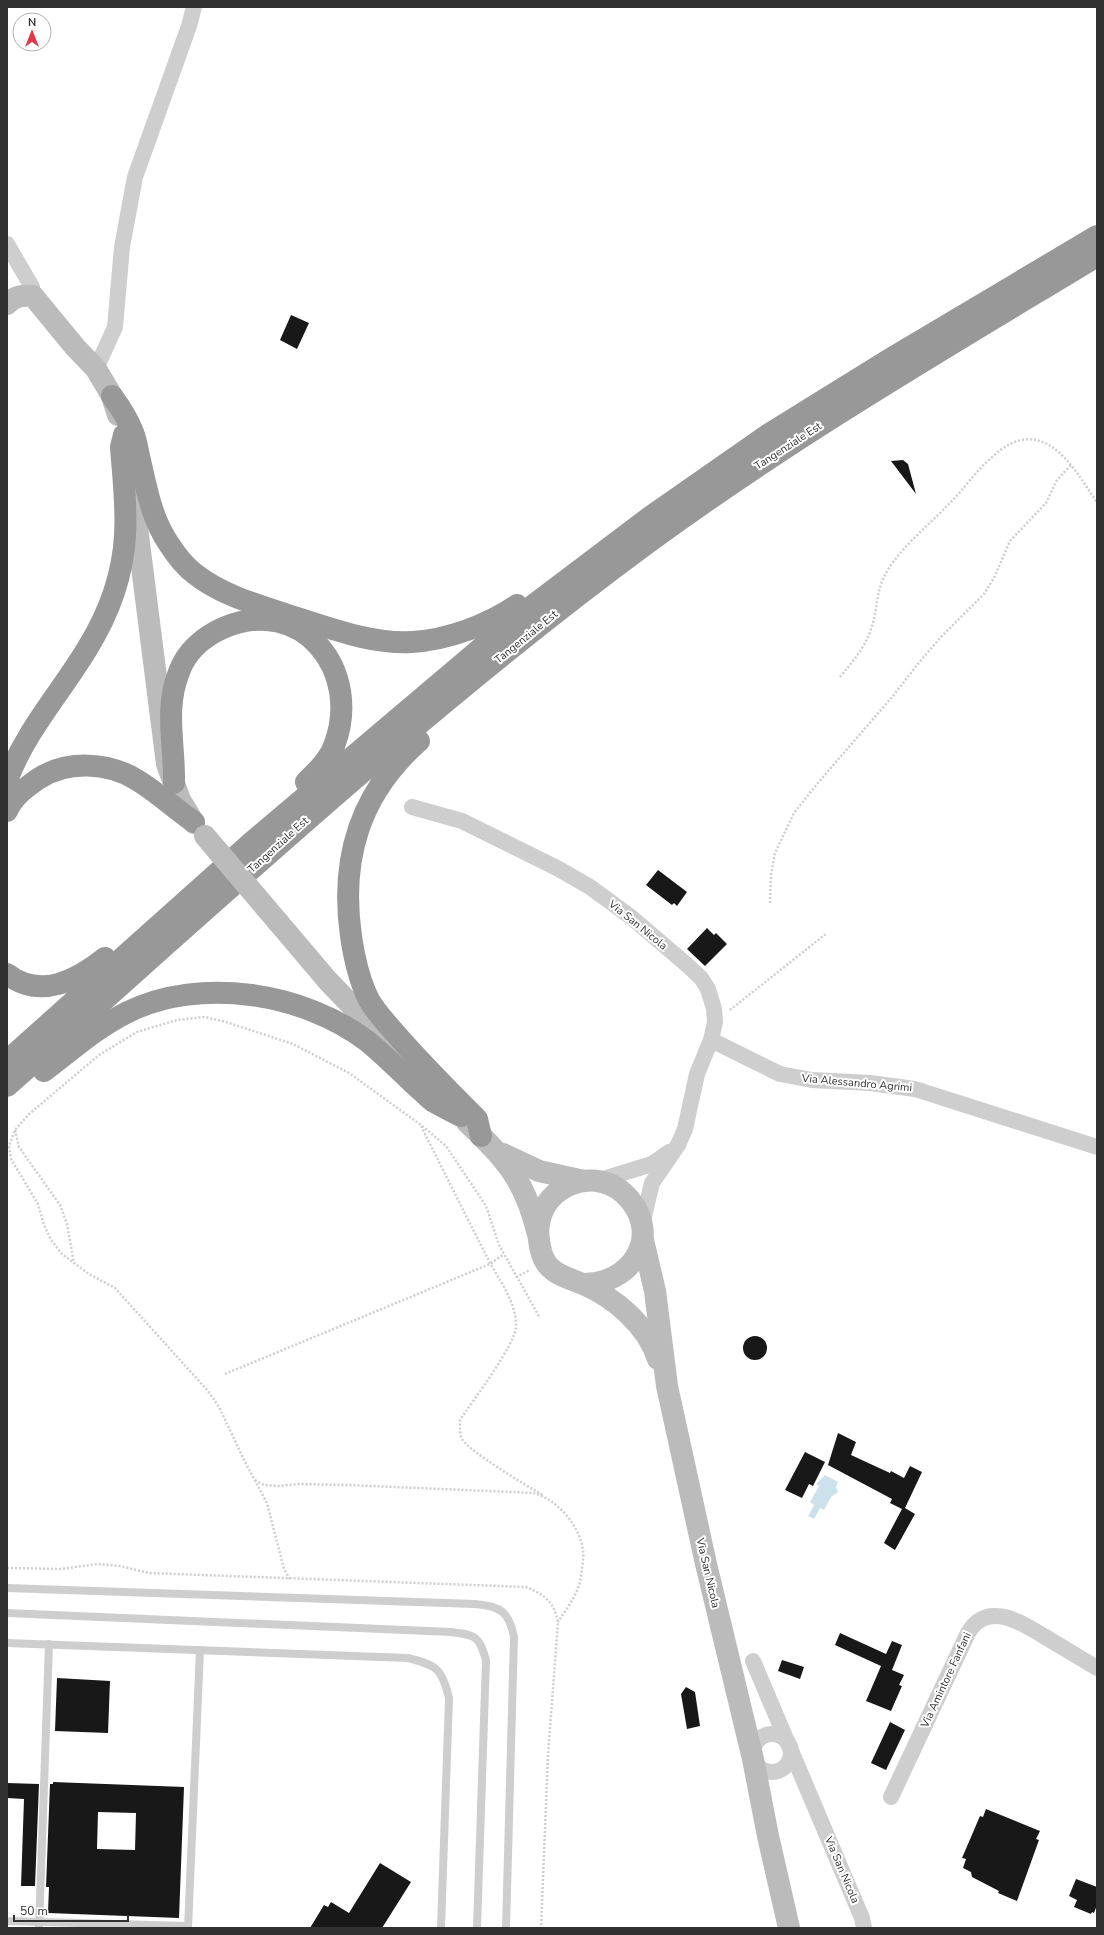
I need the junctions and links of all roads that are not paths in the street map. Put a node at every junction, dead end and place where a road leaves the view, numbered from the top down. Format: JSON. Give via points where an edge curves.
{"nodes":[{"id":1,"x":194,"y":7,"type":"edge"},
{"id":2,"x":1097,"y":236,"type":"edge"},
{"id":3,"x":7,"y":244,"type":"edge"},
{"id":4,"x":1097,"y":256,"type":"edge"},
{"id":5,"x":33,"y":296,"type":"junction"},
{"id":6,"x":7,"y":304,"type":"edge"},
{"id":7,"x":96,"y":369,"type":"junction"},
{"id":8,"x":112,"y":396,"type":"junction"},
{"id":9,"x":124,"y":435,"type":"junction"},
{"id":10,"x":611,"y":547,"type":"junction"},
{"id":11,"x":529,"y":634,"type":"junction"},
{"id":12,"x":7,"y":780,"type":"edge"},
{"id":13,"x":174,"y":783,"type":"junction"},
{"id":14,"x":412,"y":807,"type":"dead end"},
{"id":15,"x":7,"y":811,"type":"edge"},
{"id":16,"x":199,"y":829,"type":"junction"},
{"id":17,"x":251,"y":843,"type":"junction"},
{"id":18,"x":196,"y":894,"type":"junction"},
{"id":19,"x":7,"y":974,"type":"edge"},
{"id":20,"x":711,"y":1040,"type":"junction"},
{"id":21,"x":7,"y":1061,"type":"edge"},
{"id":22,"x":7,"y":1086,"type":"edge"},
{"id":23,"x":7,"y":1100,"type":"edge"},
{"id":24,"x":461,"y":1116,"type":"junction"},
{"id":25,"x":481,"y":1136,"type":"junction"},
{"id":26,"x":678,"y":1145,"type":"junction"},
{"id":27,"x":1097,"y":1147,"type":"edge"},
{"id":28,"x":497,"y":1151,"type":"junction"},
{"id":29,"x":590,"y":1180,"type":"junction"},
{"id":30,"x":537,"y":1231,"type":"junction"},
{"id":31,"x":642,"y":1232,"type":"junction"},
{"id":32,"x":583,"y":1284,"type":"junction"},
{"id":33,"x":667,"y":1386,"type":"junction"},
{"id":34,"x":7,"y":1588,"type":"edge"},
{"id":35,"x":7,"y":1613,"type":"edge"},
{"id":36,"x":7,"y":1643,"type":"edge"},
{"id":37,"x":49,"y":1644,"type":"junction"},
{"id":38,"x":200,"y":1650,"type":"junction"},
{"id":39,"x":753,"y":1661,"type":"dead end"},
{"id":40,"x":1097,"y":1668,"type":"edge"},
{"id":41,"x":789,"y":1745,"type":"junction"},
{"id":42,"x":753,"y":1759,"type":"junction"},
{"id":43,"x":891,"y":1797,"type":"dead end"},
{"id":44,"x":7,"y":1921,"type":"edge"},
{"id":45,"x":39,"y":1925,"type":"edge"},
{"id":46,"x":188,"y":1927,"type":"edge"},
{"id":47,"x":441,"y":1928,"type":"edge"},
{"id":48,"x":477,"y":1928,"type":"edge"},
{"id":49,"x":506,"y":1928,"type":"edge"},
{"id":50,"x":789,"y":1928,"type":"edge"},
{"id":51,"x":864,"y":1928,"type":"edge"}],
"edges":[{"from":1,"to":7,"type":"street","via":[[135,177],[122,247],[115,327]]},
{"from":2,"to":10,"type":"highway","name":"Tangenziale Est","via":[[769,434]]},
{"from":3,"to":5,"type":"street","via":[[32,287]]},
{"from":4,"to":11,"type":"highway","name":"Tangenziale Est","via":[[900,375],[748,472]]},
{"from":5,"to":6,"type":"street","via":[[22,295]]},
{"from":5,"to":7,"type":"street"},
{"from":7,"to":8,"type":"street"},
{"from":8,"to":9,"type":"street"},
{"from":8,"to":10,"type":"highway","via":[[125,413],[133,431],[149,502],[158,526],[178,558],[194,573],[226,593],[330,628],[373,640],[427,640],[446,635],[498,616],[594,552]]},
{"from":9,"to":12,"type":"highway","via":[[122,448],[125,535],[119,574],[111,602],[87,649],[38,719],[17,755]]},
{"from":9,"to":13,"type":"street","via":[[136,510],[162,737]]},
{"from":10,"to":17,"type":"highway","name":"Tangenziale Est","via":[[519,616]]},
{"from":11,"to":22,"type":"highway","name":"Tangenziale Est","via":[[335,795]]},
{"from":11,"to":25,"type":"highway","via":[[496,674],[406,753],[376,792],[363,816],[353,844],[348,879],[348,914],[352,944],[360,978],[370,1000],[406,1045],[477,1119]]},
{"from":13,"to":16,"type":"street","via":[[180,800]]},
{"from":13,"to":17,"type":"highway","via":[[170,712],[172,696],[179,671],[192,649],[212,633],[237,622],[260,619],[282,623],[306,634],[325,651],[336,674],[342,698],[341,723],[333,748],[318,769],[259,829]]},
{"from":14,"to":20,"type":"street","name":"Via San Nicola","via":[[462,821],[557,868],[590,887],[632,917],[701,978],[708,989],[714,1009],[715,1022]]},
{"from":15,"to":16,"type":"highway","via":[[25,788],[43,776],[61,768],[82,765],[121,772],[138,780]]},
{"from":16,"to":24,"type":"street","bridge":true,"via":[[328,981]]},
{"from":17,"to":18,"type":"highway","name":"Tangenziale Est"},
{"from":18,"to":19,"type":"highway","via":[[174,904],[88,971],[67,982],[47,987],[27,984]]},
{"from":18,"to":21,"type":"highway","name":"Tangenziale Est"},
{"from":20,"to":26,"type":"street","name":"Via San Nicola","via":[[697,1074]]},
{"from":20,"to":27,"type":"street","name":"Via Alessandro Agrimi","via":[[780,1074],[812,1080],[870,1083],[915,1089]]},
{"from":23,"to":24,"type":"highway","via":[[103,1025],[130,1011],[179,997],[236,993],[292,1004],[321,1014],[344,1026],[367,1041],[434,1102]]},
{"from":24,"to":25,"type":"street"},
{"from":25,"to":28,"type":"street"},
{"from":26,"to":29,"type":"street","name":"Via San Nicola","via":[[652,1164]]},
{"from":26,"to":31,"type":"street","name":"Via San Nicola","via":[[652,1183]]},
{"from":28,"to":29,"type":"street","via":[[539,1171]]},
{"from":28,"to":30,"type":"street","via":[[522,1185]]},
{"from":29,"to":30,"type":"street","name":"Via San Nicola","via":[[564,1187],[553,1195],[541,1214]]},
{"from":29,"to":31,"type":"street","name":"Via San Nicola","via":[[614,1186],[627,1195],[634,1205]]},
{"from":30,"to":32,"type":"street","name":"Via San Nicola","via":[[545,1262],[566,1279]]},
{"from":31,"to":32,"type":"street","name":"Via San Nicola","via":[[637,1254],[626,1270],[612,1279]]},
{"from":31,"to":33,"type":"street","name":"Via San Nicola","via":[[655,1291]]},
{"from":32,"to":33,"type":"street","name":"Via San Nicola","via":[[618,1305],[638,1324],[657,1355]]},
{"from":33,"to":42,"type":"street","name":"Via San Nicola"},
{"from":34,"to":49,"type":"lane","via":[[476,1604],[494,1606],[501,1610],[508,1616],[514,1637]]},
{"from":35,"to":48,"type":"lane","via":[[451,1632],[472,1635],[482,1644],[486,1660]]},
{"from":36,"to":37,"type":"lane"},
{"from":37,"to":38,"type":"lane"},
{"from":37,"to":45,"type":"lane"},
{"from":38,"to":46,"type":"lane"},
{"from":38,"to":47,"type":"lane","via":[[408,1658],[429,1663],[444,1678],[449,1698]]},
{"from":39,"to":41,"type":"street","name":"Via San Nicola"},
{"from":40,"to":43,"type":"street","name":"Via Amintore Fanfani","via":[[1011,1618],[992,1616],[981,1620],[972,1626],[968,1633]]},
{"from":41,"to":42,"type":"street","name":"Via San Nicola","via":[[782,1737],[770,1734],[756,1742],[753,1747]]},
{"from":41,"to":42,"type":"street","via":[[790,1758],[784,1768],[772,1773],[760,1769]]},
{"from":41,"to":51,"type":"street","name":"Via San Nicola"},
{"from":42,"to":50,"type":"street","name":"Via San Nicola"},
{"from":44,"to":45,"type":"lane"},
{"from":45,"to":46,"type":"lane"}]}
